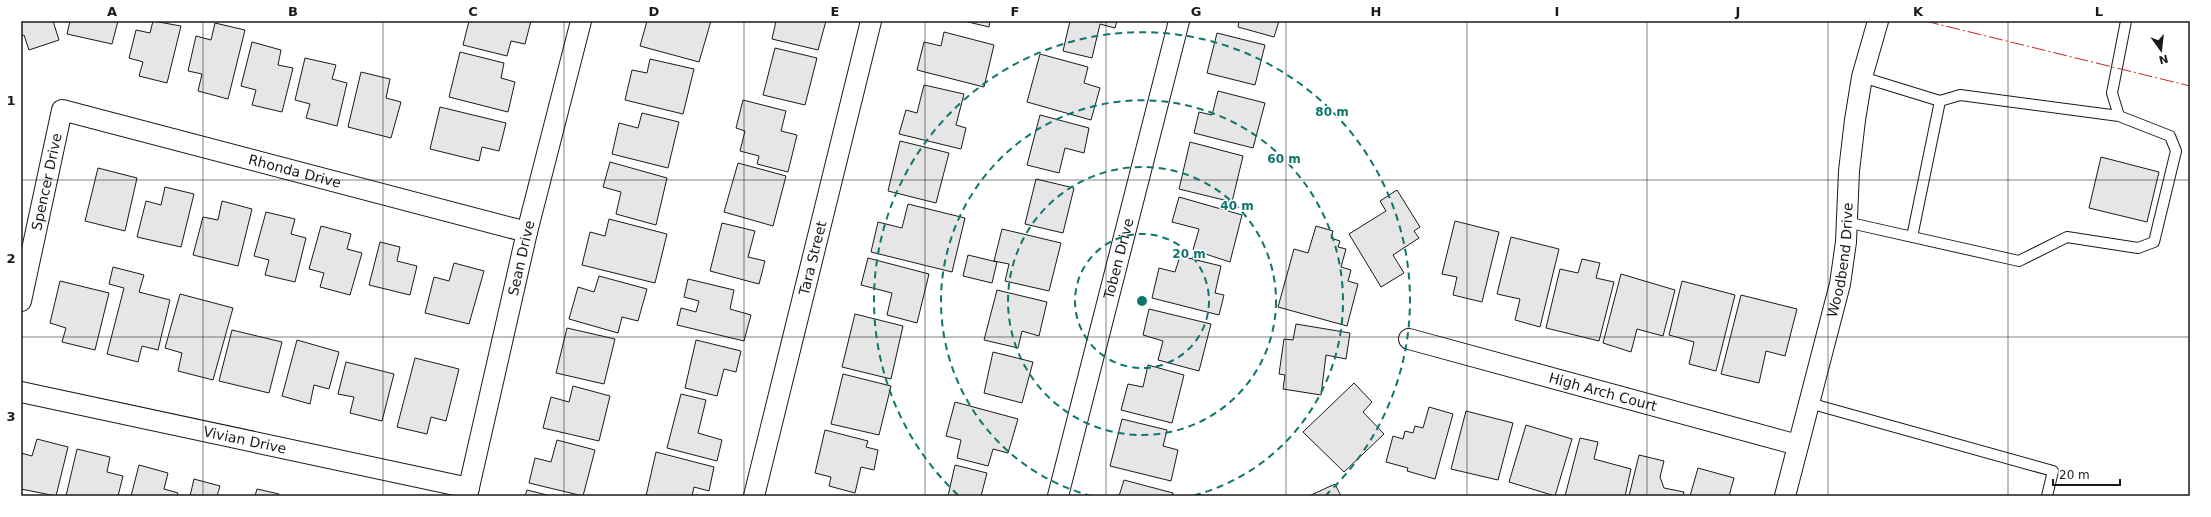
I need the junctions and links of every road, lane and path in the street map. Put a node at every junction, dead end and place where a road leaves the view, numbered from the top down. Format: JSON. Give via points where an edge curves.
{"nodes":[{"id":1,"x":581,"y":21,"type":"edge"},
{"id":2,"x":870,"y":21,"type":"edge"},
{"id":3,"x":1179,"y":21,"type":"edge"},
{"id":4,"x":1878,"y":21,"type":"edge"},
{"id":5,"x":2126,"y":21,"type":"edge"},
{"id":6,"x":1862,"y":77,"type":"junction"},
{"id":7,"x":1940,"y":101,"type":"junction"},
{"id":8,"x":62,"y":110,"type":"joint"},
{"id":9,"x":2118,"y":116,"type":"junction"},
{"id":10,"x":1846,"y":222,"type":"junction"},
{"id":11,"x":527,"y":232,"type":"junction"},
{"id":12,"x":1912,"y":237,"type":"junction"},
{"id":13,"x":21,"y":301,"type":"edge"},
{"id":14,"x":1409,"y":339,"type":"dead end"},
{"id":15,"x":21,"y":392,"type":"edge"},
{"id":16,"x":1809,"y":403,"type":"junction"},
{"id":17,"x":1798,"y":445,"type":"junction"},
{"id":18,"x":468,"y":492,"type":"edge"},
{"id":19,"x":754,"y":496,"type":"edge"},
{"id":20,"x":1058,"y":496,"type":"edge"},
{"id":21,"x":1785,"y":496,"type":"edge"},
{"id":22,"x":2047,"y":496,"type":"edge"}],
"edges":[{"from":1,"to":11,"type":"street","name":"Sean Drive"},
{"from":2,"to":19,"type":"street","name":"Tara Street"},
{"from":3,"to":20,"type":"street","name":"Toben Drive"},
{"from":4,"to":6,"type":"street","name":"Woodbend Drive"},
{"from":5,"to":9,"type":"lane","via":[[2112,93]]},
{"from":6,"to":7,"type":"lane"},
{"from":6,"to":10,"type":"street","name":"Woodbend Drive","via":[[1852,142]]},
{"from":7,"to":9,"type":"lane","via":[[1960,95]]},
{"from":7,"to":12,"type":"lane"},
{"from":8,"to":11,"type":"street","name":"Rhonda Drive"},
{"from":8,"to":13,"type":"street","name":"Spencer Drive"},
{"from":9,"to":12,"type":"lane","via":[[2170,136],[2176,151],[2154,242],[2138,248],[2067,237],[2019,261]]},
{"from":10,"to":12,"type":"lane"},
{"from":10,"to":16,"type":"street","name":"Woodbend Drive","via":[[1840,284]]},
{"from":11,"to":18,"type":"street","name":"Sean Drive"},
{"from":14,"to":17,"type":"street","name":"High Arch Court"},
{"from":15,"to":18,"type":"street","name":"Vivian Drive"},
{"from":16,"to":17,"type":"street","name":"Woodbend Drive"},
{"from":16,"to":22,"type":"lane","via":[[2053,471]]},
{"from":17,"to":21,"type":"street","name":"Woodbend Drive"}]}
